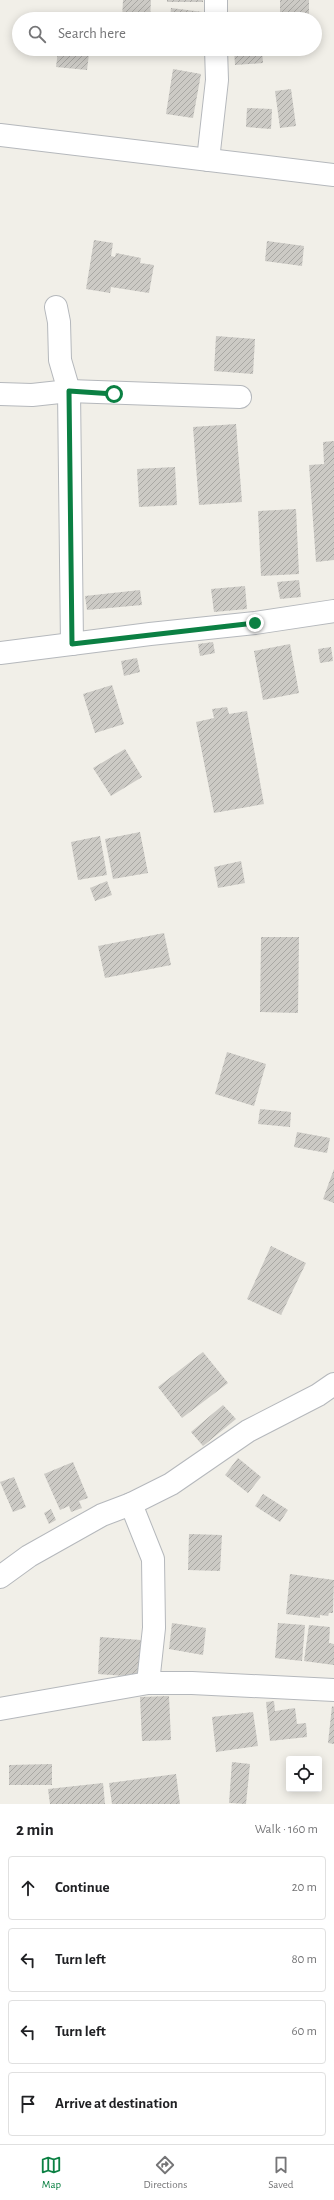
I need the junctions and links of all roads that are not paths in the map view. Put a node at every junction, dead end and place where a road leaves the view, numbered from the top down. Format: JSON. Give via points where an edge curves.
{"nodes":[{"id":1,"x":216,"y":0,"type":"edge"},
{"id":2,"x":216,"y":12,"type":"edge"},
{"id":3,"x":216,"y":56,"type":"edge"},
{"id":4,"x":0,"y":135,"type":"edge"},
{"id":5,"x":208,"y":160,"type":"junction"},
{"id":6,"x":334,"y":175,"type":"edge"},
{"id":7,"x":56,"y":307,"type":"dead end"},
{"id":8,"x":69,"y":391,"type":"junction"},
{"id":9,"x":0,"y":394,"type":"edge"},
{"id":10,"x":240,"y":397,"type":"dead end"},
{"id":11,"x":334,"y":611,"type":"edge"},
{"id":12,"x":72,"y":644,"type":"junction"},
{"id":13,"x":0,"y":654,"type":"edge"},
{"id":14,"x":334,"y":1384,"type":"edge"},
{"id":15,"x":131,"y":1504,"type":"junction"},
{"id":16,"x":0,"y":1577,"type":"edge"},
{"id":17,"x":148,"y":1683,"type":"junction"},
{"id":18,"x":334,"y":1690,"type":"edge"},
{"id":19,"x":0,"y":1709,"type":"edge"}],
"edges":[{"from":1,"to":2,"type":"street"},
{"from":3,"to":5,"type":"street","via":[[217,80]]},
{"from":4,"to":5,"type":"street"},
{"from":5,"to":6,"type":"street"},
{"from":7,"to":8,"type":"street","via":[[60,360]]},
{"from":8,"to":9,"type":"street","via":[[32,395]]},
{"from":8,"to":10,"type":"street"},
{"from":8,"to":12,"type":"street"},
{"from":11,"to":12,"type":"street","via":[[255,623]]},
{"from":12,"to":13,"type":"street"},
{"from":14,"to":15,"type":"street","via":[[248,1431],[171,1484]]},
{"from":15,"to":16,"type":"street","via":[[102,1515],[29,1556]]},
{"from":15,"to":17,"type":"street","via":[[153,1559],[154,1628]]},
{"from":17,"to":18,"type":"street"},
{"from":17,"to":19,"type":"street"}]}
